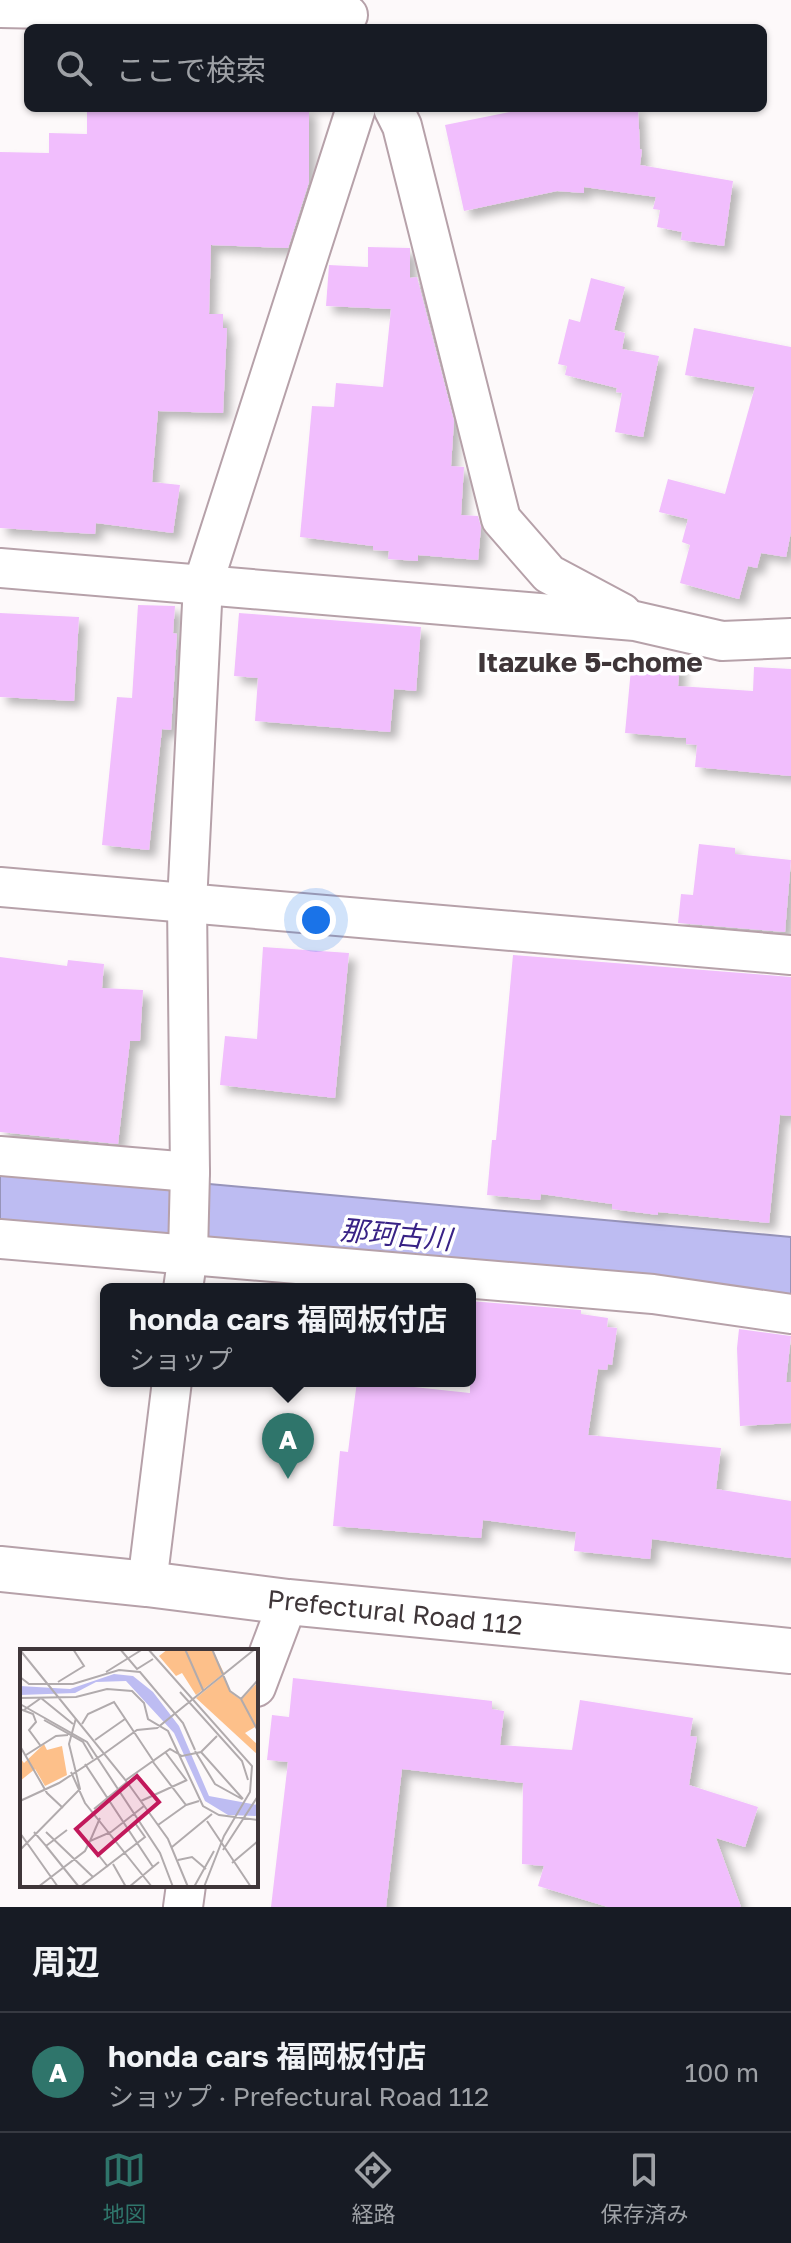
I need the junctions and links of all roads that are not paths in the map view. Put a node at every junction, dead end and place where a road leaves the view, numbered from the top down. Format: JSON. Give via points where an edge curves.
{"nodes":[{"id":1,"x":0,"y":8,"type":"edge"},
{"id":2,"x":348,"y":14,"type":"edge"},
{"id":3,"x":355,"y":112,"type":"edge"},
{"id":4,"x":395,"y":112,"type":"edge"},
{"id":5,"x":0,"y":568,"type":"edge"},
{"id":6,"x":203,"y":584,"type":"junction"},
{"id":7,"x":635,"y":621,"type":"junction"},
{"id":8,"x":791,"y":638,"type":"edge"},
{"id":9,"x":0,"y":887,"type":"edge"},
{"id":10,"x":187,"y":903,"type":"junction"},
{"id":11,"x":791,"y":955,"type":"edge"},
{"id":12,"x":0,"y":1156,"type":"edge"},
{"id":13,"x":190,"y":1172,"type":"junction"},
{"id":14,"x":0,"y":1239,"type":"edge"},
{"id":15,"x":186,"y":1272,"type":"edge"},
{"id":16,"x":420,"y":1283,"type":"edge"},
{"id":17,"x":476,"y":1286,"type":"edge"},
{"id":18,"x":791,"y":1314,"type":"edge"},
{"id":19,"x":171,"y":1387,"type":"edge"},
{"id":20,"x":0,"y":1569,"type":"edge"},
{"id":21,"x":147,"y":1584,"type":"junction"},
{"id":22,"x":288,"y":1602,"type":"junction"},
{"id":23,"x":791,"y":1651,"type":"edge"},
{"id":24,"x":258,"y":1682,"type":"edge"},
{"id":25,"x":186,"y":1887,"type":"edge"},
{"id":26,"x":183,"y":1907,"type":"edge"}],
"edges":[{"from":1,"to":2,"type":"street"},
{"from":3,"to":6,"type":"street"},
{"from":4,"to":7,"type":"street","via":[[501,519],[549,574]]},
{"from":5,"to":6,"type":"street"},
{"from":6,"to":7,"type":"street"},
{"from":6,"to":10,"type":"street"},
{"from":7,"to":8,"type":"street","via":[[722,641]]},
{"from":9,"to":10,"type":"street"},
{"from":10,"to":11,"type":"street"},
{"from":10,"to":13,"type":"street"},
{"from":12,"to":13,"type":"street"},
{"from":13,"to":15,"type":"street"},
{"from":14,"to":15,"type":"street"},
{"from":15,"to":16,"type":"street"},
{"from":17,"to":18,"type":"street","via":[[653,1294]]},
{"from":19,"to":21,"type":"street"},
{"from":20,"to":21,"type":"main road","name":"Prefectural Road 112"},
{"from":21,"to":22,"type":"main road","name":"Prefectural Road 112"},
{"from":22,"to":23,"type":"main road","name":"Prefectural Road 112"},
{"from":22,"to":24,"type":"street"},
{"from":25,"to":26,"type":"street"}]}
